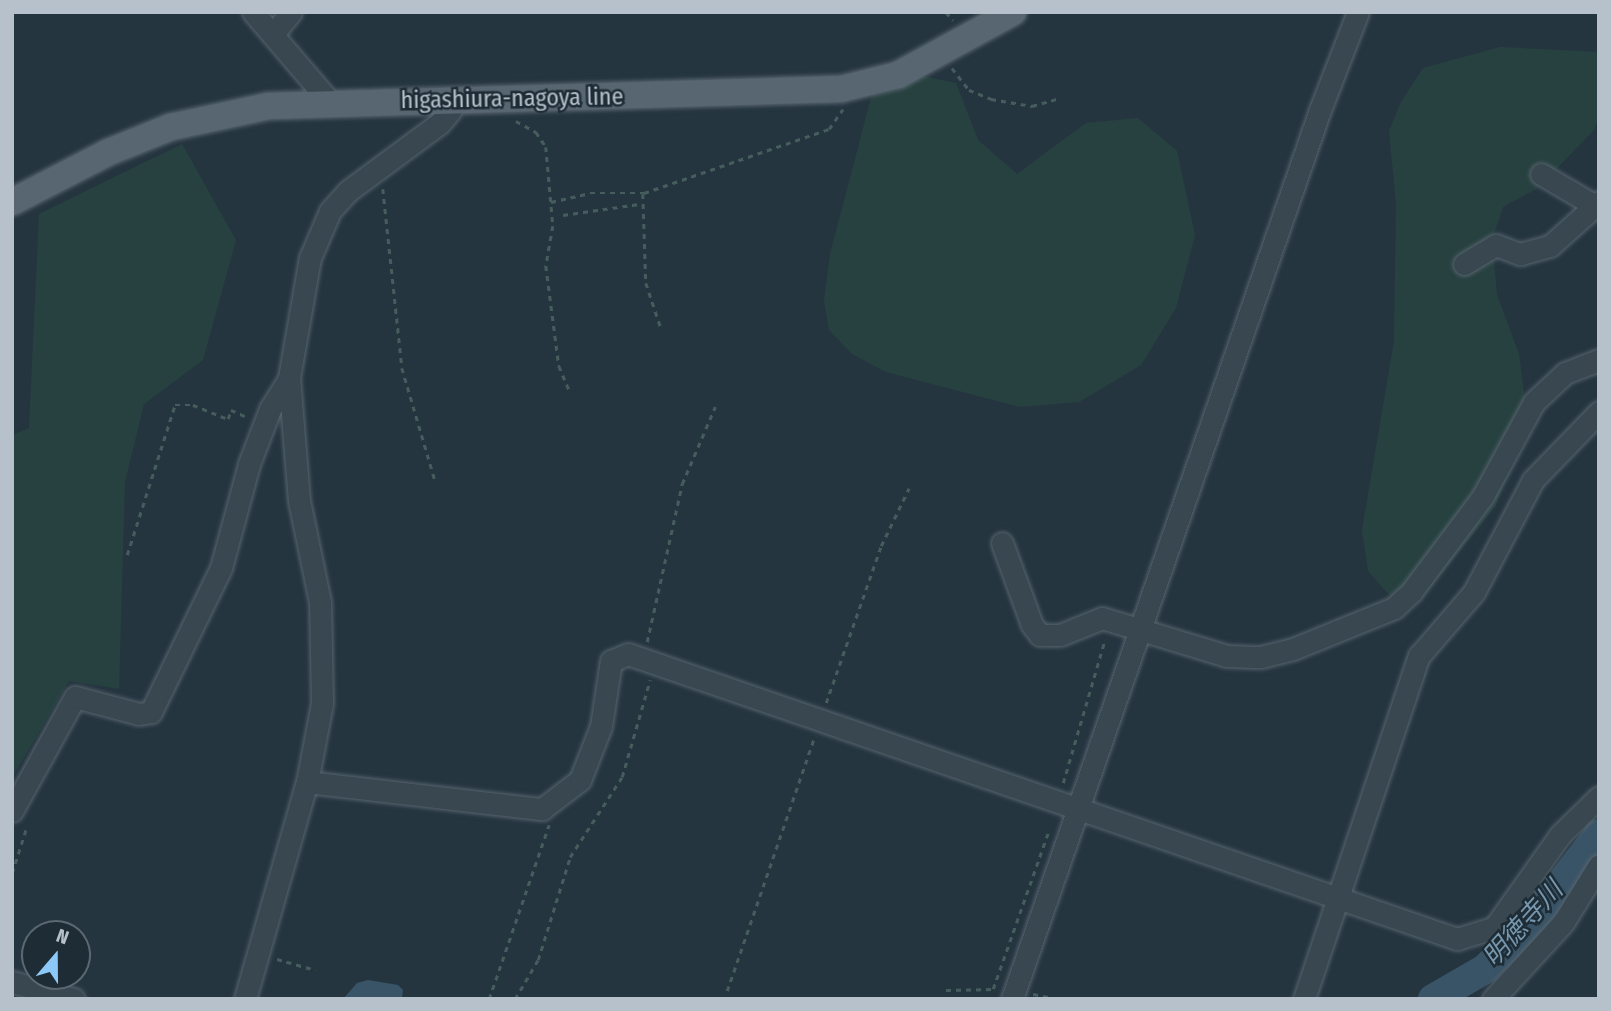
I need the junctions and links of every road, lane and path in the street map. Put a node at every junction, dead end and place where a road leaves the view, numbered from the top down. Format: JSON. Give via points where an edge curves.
{"nodes":[{"id":1,"x":253,"y":12,"type":"edge"},
{"id":2,"x":291,"y":12,"type":"edge"},
{"id":3,"x":1013,"y":12,"type":"edge"},
{"id":4,"x":1358,"y":12,"type":"edge"},
{"id":5,"x":274,"y":33,"type":"junction"},
{"id":6,"x":943,"y":52,"type":"junction"},
{"id":7,"x":841,"y":89,"type":"junction"},
{"id":8,"x":1057,"y":99,"type":"dead end"},
{"id":9,"x":451,"y":100,"type":"junction"},
{"id":10,"x":486,"y":100,"type":"junction"},
{"id":11,"x":329,"y":102,"type":"junction"},
{"id":12,"x":380,"y":167,"type":"junction"},
{"id":13,"x":1541,"y":174,"type":"dead end"},
{"id":14,"x":644,"y":193,"type":"junction"},
{"id":15,"x":12,"y":202,"type":"edge"},
{"id":16,"x":551,"y":202,"type":"junction"},
{"id":17,"x":641,"y":204,"type":"junction"},
{"id":18,"x":1597,"y":206,"type":"edge"},
{"id":19,"x":563,"y":215,"type":"dead end"},
{"id":20,"x":1464,"y":264,"type":"dead end"},
{"id":21,"x":661,"y":328,"type":"dead end"},
{"id":22,"x":1599,"y":360,"type":"edge"},
{"id":23,"x":289,"y":378,"type":"junction"},
{"id":24,"x":570,"y":392,"type":"dead end"},
{"id":25,"x":715,"y":407,"type":"dead end"},
{"id":26,"x":1599,"y":412,"type":"edge"},
{"id":27,"x":265,"y":423,"type":"junction"},
{"id":28,"x":435,"y":480,"type":"dead end"},
{"id":29,"x":1002,"y":543,"type":"dead end"},
{"id":30,"x":127,"y":555,"type":"dead end"},
{"id":31,"x":1142,"y":633,"type":"junction"},
{"id":32,"x":648,"y":658,"type":"junction"},
{"id":33,"x":307,"y":782,"type":"junction"},
{"id":34,"x":1599,"y":797,"type":"edge"},
{"id":35,"x":549,"y":805,"type":"junction"},
{"id":36,"x":1079,"y":807,"type":"junction"},
{"id":37,"x":20,"y":819,"type":"edge"},
{"id":38,"x":1599,"y":865,"type":"edge"},
{"id":39,"x":12,"y":873,"type":"edge"},
{"id":40,"x":1336,"y":897,"type":"junction"},
{"id":41,"x":260,"y":954,"type":"junction"},
{"id":42,"x":315,"y":970,"type":"dead end"},
{"id":43,"x":12,"y":982,"type":"edge"},
{"id":44,"x":74,"y":999,"type":"edge"},
{"id":45,"x":245,"y":999,"type":"edge"},
{"id":46,"x":489,"y":999,"type":"edge"},
{"id":47,"x":516,"y":999,"type":"edge"},
{"id":48,"x":1012,"y":999,"type":"edge"},
{"id":49,"x":1304,"y":999,"type":"edge"},
{"id":50,"x":1493,"y":999,"type":"edge"}],
"edges":[{"from":1,"to":5,"type":"street"},
{"from":2,"to":5,"type":"street"},
{"from":3,"to":6,"type":"main road","name":"higashiura-nagoya line"},
{"from":4,"to":31,"type":"street","via":[[1320,110]]},
{"from":5,"to":11,"type":"street"},
{"from":6,"to":7,"type":"main road","name":"higashiura-nagoya line","via":[[898,75]]},
{"from":6,"to":8,"type":"path","via":[[962,83],[976,94],[1019,105]]},
{"from":7,"to":10,"type":"main road","name":"higashiura-nagoya line"},
{"from":7,"to":14,"type":"path","via":[[843,112],[830,128]]},
{"from":9,"to":10,"type":"main road","name":"higashiura-nagoya line"},
{"from":9,"to":11,"type":"main road","name":"higashiura-nagoya line"},
{"from":9,"to":12,"type":"street","via":[[450,111],[440,123]]},
{"from":10,"to":16,"type":"path","via":[[542,139]]},
{"from":11,"to":15,"type":"main road","name":"higashiura-nagoya line","via":[[269,106],[171,127],[109,152]]},
{"from":12,"to":23,"type":"street","via":[[348,191],[315,238]]},
{"from":12,"to":28,"type":"path","via":[[402,368]]},
{"from":13,"to":18,"type":"street"},
{"from":14,"to":16,"type":"path","via":[[590,193]]},
{"from":14,"to":17,"type":"path"},
{"from":16,"to":24,"type":"path","via":[[553,226],[546,266],[559,366]]},
{"from":17,"to":19,"type":"path"},
{"from":17,"to":21,"type":"path","via":[[646,283]]},
{"from":18,"to":20,"type":"street","via":[[1550,246],[1520,254],[1496,245]]},
{"from":22,"to":31,"type":"street","via":[[1565,373],[1534,402],[1483,496],[1412,591],[1394,608],[1338,633],[1261,657],[1227,656]]},
{"from":23,"to":27,"type":"street"},
{"from":23,"to":33,"type":"street","via":[[299,501],[320,602],[324,661],[322,703]]},
{"from":25,"to":32,"type":"path","via":[[682,484]]},
{"from":26,"to":40,"type":"street","via":[[1532,480],[1474,592],[1419,656]]},
{"from":27,"to":30,"type":"path","via":[[231,410],[228,419],[193,405],[174,405]]},
{"from":27,"to":37,"type":"street","via":[[220,568],[151,712],[139,714],[75,698]]},
{"from":29,"to":31,"type":"street","via":[[1032,625],[1040,635],[1060,635],[1102,618]]},
{"from":31,"to":36,"type":"street"},
{"from":32,"to":35,"type":"street","via":[[618,655],[611,661],[607,699],[589,761],[580,780]]},
{"from":32,"to":36,"type":"street"},
{"from":32,"to":47,"type":"path","via":[[622,777],[570,857],[538,960]]},
{"from":33,"to":35,"type":"street","via":[[523,809]]},
{"from":33,"to":41,"type":"street"},
{"from":34,"to":40,"type":"street","via":[[1560,835],[1505,916],[1485,933],[1457,939],[1440,935]]},
{"from":35,"to":46,"type":"path","via":[[551,819]]},
{"from":36,"to":40,"type":"street"},
{"from":36,"to":48,"type":"street"},
{"from":37,"to":39,"type":"path"},
{"from":38,"to":50,"type":"street","via":[[1563,923]]},
{"from":40,"to":49,"type":"street"},
{"from":41,"to":42,"type":"path"},
{"from":41,"to":45,"type":"street"},
{"from":43,"to":44,"type":"street"}]}
